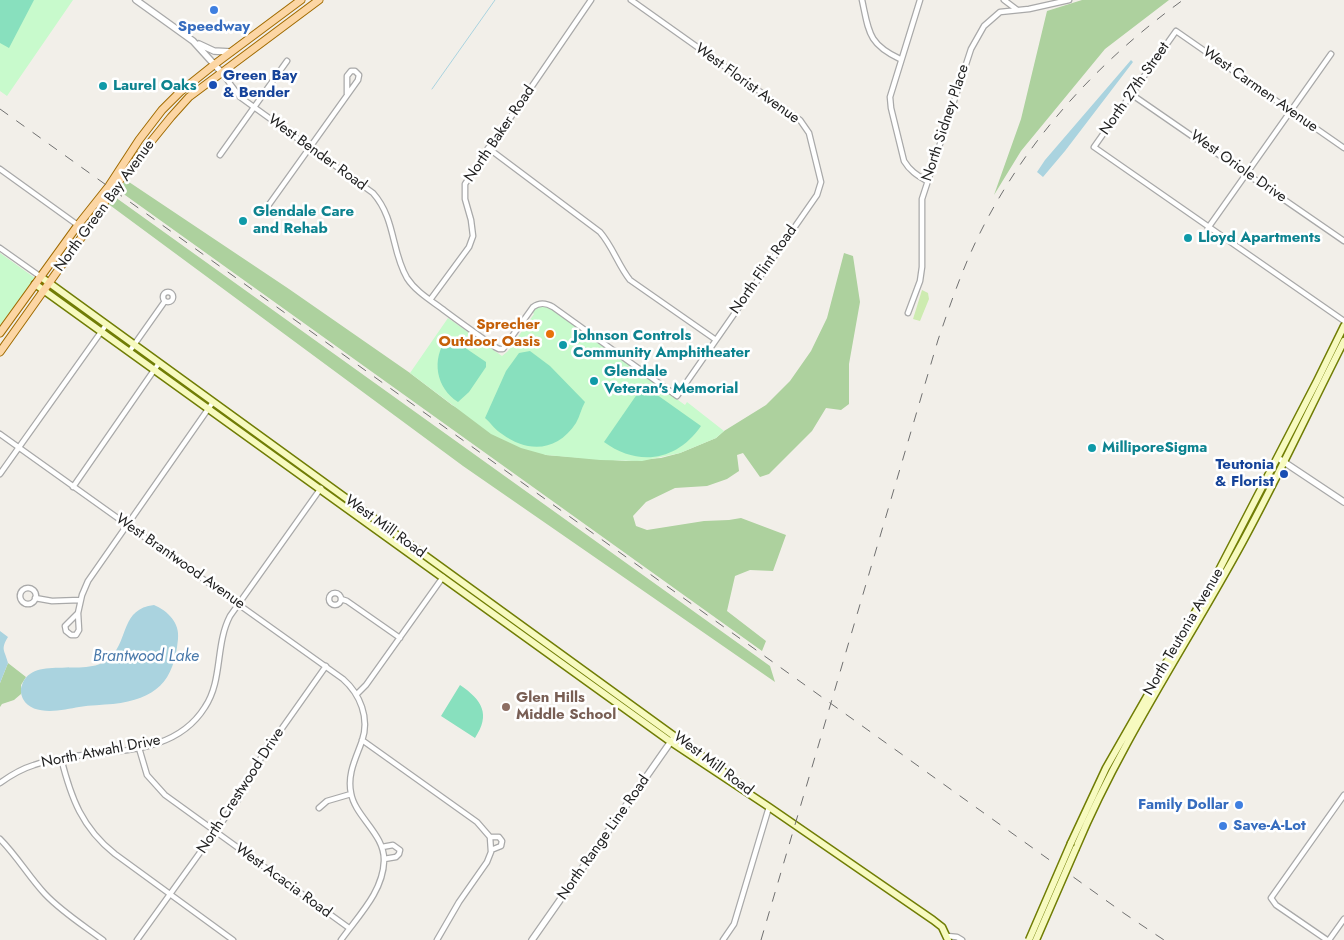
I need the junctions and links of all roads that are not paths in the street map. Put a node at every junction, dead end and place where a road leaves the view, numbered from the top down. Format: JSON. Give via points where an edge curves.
{"nodes":[{"id":1,"x":136,"y":0,"type":"edge"},
{"id":2,"x":301,"y":0,"type":"edge"},
{"id":3,"x":319,"y":0,"type":"edge"},
{"id":4,"x":591,"y":0,"type":"edge"},
{"id":5,"x":631,"y":0,"type":"edge"},
{"id":6,"x":862,"y":0,"type":"edge"},
{"id":7,"x":920,"y":0,"type":"edge"},
{"id":8,"x":1004,"y":0,"type":"edge"},
{"id":9,"x":1069,"y":0,"type":"edge"},
{"id":10,"x":1016,"y":9,"type":"junction"},
{"id":11,"x":1176,"y":31,"type":"joint"},
{"id":12,"x":193,"y":41,"type":"junction"},
{"id":13,"x":230,"y":52,"type":"junction"},
{"id":14,"x":1330,"y":54,"type":"dead end"},
{"id":15,"x":900,"y":59,"type":"junction"},
{"id":16,"x":287,"y":61,"type":"dead end"},
{"id":17,"x":215,"y":64,"type":"junction"},
{"id":18,"x":222,"y":73,"type":"junction"},
{"id":19,"x":347,"y":94,"type":"junction"},
{"id":20,"x":1131,"y":94,"type":"junction"},
{"id":21,"x":254,"y":107,"type":"junction"},
{"id":22,"x":1290,"y":111,"type":"junction"},
{"id":23,"x":310,"y":146,"type":"junction"},
{"id":24,"x":488,"y":148,"type":"junction"},
{"id":25,"x":1344,"y":148,"type":"edge"},
{"id":26,"x":220,"y":155,"type":"dead end"},
{"id":27,"x":0,"y":169,"type":"edge"},
{"id":28,"x":1247,"y":174,"type":"junction"},
{"id":29,"x":927,"y":180,"type":"junction"},
{"id":30,"x":817,"y":195,"type":"joint"},
{"id":31,"x":268,"y":206,"type":"dead end"},
{"id":32,"x":78,"y":225,"type":"junction"},
{"id":33,"x":1208,"y":228,"type":"junction"},
{"id":34,"x":86,"y":231,"type":"junction"},
{"id":35,"x":1344,"y":241,"type":"edge"},
{"id":36,"x":0,"y":248,"type":"edge"},
{"id":37,"x":41,"y":277,"type":"junction"},
{"id":38,"x":49,"y":283,"type":"junction"},
{"id":39,"x":35,"y":284,"type":"junction"},
{"id":40,"x":44,"y":290,"type":"junction"},
{"id":41,"x":430,"y":300,"type":"junction"},
{"id":42,"x":165,"y":301,"type":"dead end"},
{"id":43,"x":908,"y":313,"type":"dead end"},
{"id":44,"x":1344,"y":321,"type":"edge"},
{"id":45,"x":106,"y":325,"type":"junction"},
{"id":46,"x":1344,"y":326,"type":"edge"},
{"id":47,"x":101,"y":331,"type":"junction"},
{"id":48,"x":0,"y":333,"type":"edge"},
{"id":49,"x":716,"y":340,"type":"junction"},
{"id":50,"x":1344,"y":341,"type":"edge"},
{"id":51,"x":134,"y":344,"type":"junction"},
{"id":52,"x":0,"y":352,"type":"edge"},
{"id":53,"x":129,"y":352,"type":"junction"},
{"id":54,"x":159,"y":363,"type":"junction"},
{"id":55,"x":155,"y":370,"type":"junction"},
{"id":56,"x":677,"y":396,"type":"joint"},
{"id":57,"x":213,"y":402,"type":"junction"},
{"id":58,"x":208,"y":409,"type":"junction"},
{"id":59,"x":0,"y":434,"type":"edge"},
{"id":60,"x":18,"y":448,"type":"junction"},
{"id":61,"x":1277,"y":458,"type":"junction"},
{"id":62,"x":1284,"y":462,"type":"junction"},
{"id":63,"x":0,"y":474,"type":"edge"},
{"id":64,"x":324,"y":483,"type":"junction"},
{"id":65,"x":73,"y":486,"type":"junction"},
{"id":66,"x":319,"y":490,"type":"junction"},
{"id":67,"x":1344,"y":502,"type":"edge"},
{"id":68,"x":127,"y":525,"type":"junction"},
{"id":69,"x":447,"y":572,"type":"junction"},
{"id":70,"x":442,"y":578,"type":"junction"},
{"id":71,"x":35,"y":598,"type":"dead end"},
{"id":72,"x":341,"y":599,"type":"dead end"},
{"id":73,"x":80,"y":600,"type":"junction"},
{"id":74,"x":239,"y":602,"type":"junction"},
{"id":75,"x":78,"y":613,"type":"junction"},
{"id":76,"x":400,"y":638,"type":"junction"},
{"id":77,"x":326,"y":666,"type":"junction"},
{"id":78,"x":357,"y":694,"type":"junction"},
{"id":79,"x":675,"y":736,"type":"junction"},
{"id":80,"x":362,"y":740,"type":"junction"},
{"id":81,"x":671,"y":742,"type":"junction"},
{"id":82,"x":139,"y":748,"type":"junction"},
{"id":83,"x":61,"y":758,"type":"junction"},
{"id":84,"x":0,"y":783,"type":"edge"},
{"id":85,"x":351,"y":794,"type":"junction"},
{"id":86,"x":1344,"y":795,"type":"edge"},
{"id":87,"x":769,"y":806,"type":"junction"},
{"id":88,"x":319,"y":808,"type":"dead end"},
{"id":89,"x":216,"y":832,"type":"junction"},
{"id":90,"x":490,"y":837,"type":"junction"},
{"id":91,"x":0,"y":839,"type":"edge"},
{"id":92,"x":1074,"y":845,"type":"junction"},
{"id":93,"x":382,"y":847,"type":"junction"},
{"id":94,"x":492,"y":850,"type":"junction"},
{"id":95,"x":384,"y":859,"type":"junction"},
{"id":96,"x":170,"y":894,"type":"junction"},
{"id":97,"x":1344,"y":918,"type":"edge"},
{"id":98,"x":349,"y":928,"type":"junction"},
{"id":99,"x":947,"y":938,"type":"edge"},
{"id":100,"x":103,"y":940,"type":"edge"},
{"id":101,"x":137,"y":940,"type":"edge"},
{"id":102,"x":233,"y":940,"type":"edge"},
{"id":103,"x":341,"y":940,"type":"edge"},
{"id":104,"x":437,"y":940,"type":"edge"},
{"id":105,"x":532,"y":940,"type":"edge"},
{"id":106,"x":723,"y":940,"type":"edge"},
{"id":107,"x":962,"y":940,"type":"edge"},
{"id":108,"x":1029,"y":940,"type":"edge"},
{"id":109,"x":1036,"y":940,"type":"edge"},
{"id":110,"x":1328,"y":940,"type":"edge"}],
"edges":[{"from":1,"to":12,"type":"street","name":"West Bender Road"},
{"from":2,"to":13,"type":"main road","name":"North Green Bay Avenue"},
{"from":3,"to":18,"type":"main road","name":"North Green Bay Avenue"},
{"from":4,"to":24,"type":"street","name":"North Baker Road"},
{"from":5,"to":30,"type":"street","name":"West Florist Avenue","via":[[800,120],[809,133],[821,182]]},
{"from":6,"to":15,"type":"street","via":[[874,42]]},
{"from":7,"to":15,"type":"street"},
{"from":8,"to":10,"type":"street"},
{"from":9,"to":10,"type":"street","name":"North Sidney Place"},
{"from":10,"to":29,"type":"street","name":"North Sidney Place","via":[[1000,12],[984,26],[971,49]]},
{"from":11,"to":20,"type":"street","name":"North 27th Street"},
{"from":11,"to":22,"type":"street","name":"West Carmen Avenue"},
{"from":12,"to":13,"type":"street","via":[[214,51]]},
{"from":12,"to":17,"type":"street","name":"West Bender Road"},
{"from":13,"to":17,"type":"main road","name":"North Green Bay Avenue"},
{"from":14,"to":22,"type":"street"},
{"from":15,"to":29,"type":"street","via":[[891,89],[891,108],[904,161],[914,174]]},
{"from":16,"to":21,"type":"street"},
{"from":17,"to":18,"type":"street","name":"West Bender Road"},
{"from":17,"to":32,"type":"main road","name":"North Green Bay Avenue","via":[[162,110]]},
{"from":18,"to":21,"type":"street","name":"West Bender Road","via":[[240,97]]},
{"from":18,"to":34,"type":"main road","name":"North Green Bay Avenue","via":[[171,116],[115,186]]},
{"from":19,"to":19,"type":"street","via":[[359,78],[355,71],[350,71],[347,76]]},
{"from":19,"to":23,"type":"street"},
{"from":20,"to":28,"type":"street","name":"West Oriole Drive"},
{"from":20,"to":33,"type":"street","name":"North 27th Street","via":[[1094,147]]},
{"from":21,"to":23,"type":"street","name":"West Bender Road"},
{"from":21,"to":26,"type":"street"},
{"from":22,"to":25,"type":"street","name":"West Carmen Avenue"},
{"from":22,"to":28,"type":"street"},
{"from":23,"to":31,"type":"street"},
{"from":23,"to":41,"type":"street","name":"West Bender Road","via":[[378,199],[387,215],[408,279]]},
{"from":24,"to":41,"type":"street","name":"North Baker Road","via":[[465,184],[465,199],[474,236]]},
{"from":24,"to":49,"type":"street","via":[[600,232],[630,280]]},
{"from":27,"to":32,"type":"street"},
{"from":28,"to":33,"type":"street"},
{"from":28,"to":35,"type":"street","name":"West Oriole Drive"},
{"from":29,"to":43,"type":"street","name":"North Sidney Place","via":[[922,200],[922,268]]},
{"from":30,"to":49,"type":"street","name":"North Flint Road"},
{"from":32,"to":34,"type":"street"},
{"from":32,"to":37,"type":"main road","name":"North Green Bay Avenue"},
{"from":33,"to":44,"type":"street"},
{"from":34,"to":38,"type":"main road","name":"North Green Bay Avenue"},
{"from":36,"to":37,"type":"street","name":"West Mill Road"},
{"from":37,"to":38,"type":"main road","name":"West Mill Road"},
{"from":37,"to":39,"type":"main road","name":"North Green Bay Avenue"},
{"from":38,"to":40,"type":"main road","name":"North Green Bay Avenue"},
{"from":38,"to":45,"type":"main road","name":"West Mill Road"},
{"from":39,"to":40,"type":"main road","name":"West Mill Road"},
{"from":39,"to":48,"type":"main road","name":"North Green Bay Avenue"},
{"from":40,"to":47,"type":"main road","name":"West Mill Road"},
{"from":40,"to":52,"type":"main road","name":"North Green Bay Avenue"},
{"from":41,"to":56,"type":"street","name":"West Bender Road","via":[[501,350],[533,307],[543,303],[550,305]]},
{"from":42,"to":51,"type":"street"},
{"from":45,"to":47,"type":"street"},
{"from":45,"to":51,"type":"main road","name":"West Mill Road"},
{"from":46,"to":61,"type":"main road","name":"North Teutonia Avenue"},
{"from":47,"to":53,"type":"main road","name":"West Mill Road"},
{"from":47,"to":60,"type":"street"},
{"from":49,"to":56,"type":"street","name":"North Flint Road"},
{"from":50,"to":62,"type":"main road","name":"North Teutonia Avenue"},
{"from":51,"to":53,"type":"street"},
{"from":51,"to":54,"type":"main road","name":"West Mill Road"},
{"from":53,"to":55,"type":"main road","name":"West Mill Road"},
{"from":54,"to":55,"type":"street"},
{"from":54,"to":57,"type":"main road","name":"West Mill Road"},
{"from":55,"to":58,"type":"main road","name":"West Mill Road"},
{"from":55,"to":65,"type":"street"},
{"from":57,"to":58,"type":"street"},
{"from":57,"to":64,"type":"main road","name":"West Mill Road"},
{"from":58,"to":66,"type":"main road","name":"West Mill Road"},
{"from":58,"to":68,"type":"street"},
{"from":59,"to":60,"type":"street","name":"West Brantwood Avenue"},
{"from":60,"to":63,"type":"street"},
{"from":60,"to":65,"type":"street","name":"West Brantwood Avenue"},
{"from":61,"to":62,"type":"street"},
{"from":61,"to":92,"type":"main road","name":"North Teutonia Avenue","via":[[1208,590],[1106,768]]},
{"from":62,"to":67,"type":"street"},
{"from":62,"to":92,"type":"main road","name":"North Teutonia Avenue"},
{"from":64,"to":66,"type":"street","name":"North Atwahl Drive"},
{"from":64,"to":69,"type":"main road","name":"West Mill Road"},
{"from":65,"to":68,"type":"street","name":"West Brantwood Avenue"},
{"from":66,"to":70,"type":"main road","name":"West Mill Road"},
{"from":66,"to":74,"type":"street","name":"North Atwahl Drive"},
{"from":68,"to":73,"type":"street","via":[[88,581]]},
{"from":68,"to":74,"type":"street","name":"West Brantwood Avenue"},
{"from":69,"to":70,"type":"street"},
{"from":69,"to":79,"type":"main road","name":"West Mill Road"},
{"from":70,"to":76,"type":"street"},
{"from":70,"to":81,"type":"main road","name":"West Mill Road"},
{"from":71,"to":73,"type":"street"},
{"from":72,"to":76,"type":"street"},
{"from":73,"to":75,"type":"street"},
{"from":74,"to":77,"type":"street","name":"West Brantwood Avenue"},
{"from":74,"to":82,"type":"street","name":"North Atwahl Drive","via":[[222,636],[214,688],[204,709],[177,735]]},
{"from":75,"to":75,"type":"street","via":[[65,626],[71,635],[76,635],[79,630]]},
{"from":76,"to":78,"type":"street"},
{"from":77,"to":78,"type":"street","name":"West Brantwood Avenue"},
{"from":77,"to":89,"type":"street","name":"North Crestwood Drive","via":[[261,758]]},
{"from":78,"to":80,"type":"street","via":[[364,719]]},
{"from":79,"to":81,"type":"street","name":"North Range Line Road"},
{"from":79,"to":87,"type":"main road","name":"West Mill Road"},
{"from":80,"to":85,"type":"street","via":[[353,761]]},
{"from":80,"to":90,"type":"street","via":[[477,822]]},
{"from":81,"to":87,"type":"main road","name":"West Mill Road"},
{"from":81,"to":105,"type":"street","name":"North Range Line Road"},
{"from":82,"to":83,"type":"street","name":"North Atwahl Drive"},
{"from":82,"to":89,"type":"street","name":"West Acacia Road","via":[[147,775],[164,795]]},
{"from":83,"to":84,"type":"street","name":"North Atwahl Drive","via":[[35,764]]},
{"from":83,"to":96,"type":"street","via":[[70,793],[91,831],[106,847]]},
{"from":85,"to":88,"type":"street","via":[[327,801]]},
{"from":85,"to":93,"type":"street"},
{"from":86,"to":110,"type":"street","via":[[1271,898],[1276,905]]},
{"from":87,"to":99,"type":"main road","name":"West Mill Road","via":[[937,923]]},
{"from":87,"to":106,"type":"street","via":[[734,924]]},
{"from":89,"to":96,"type":"street","name":"North Crestwood Drive"},
{"from":89,"to":98,"type":"street","name":"West Acacia Road"},
{"from":90,"to":94,"type":"street"},
{"from":90,"to":94,"type":"street","via":[[499,837],[502,841],[501,846]]},
{"from":91,"to":100,"type":"street","via":[[54,903]]},
{"from":92,"to":108,"type":"main road","name":"North Teutonia Avenue","bridge":true},
{"from":92,"to":109,"type":"main road","name":"North Teutonia Avenue","bridge":true},
{"from":93,"to":95,"type":"street"},
{"from":93,"to":95,"type":"street","via":[[393,845],[400,850],[396,857]]},
{"from":94,"to":104,"type":"street"},
{"from":95,"to":98,"type":"street","via":[[374,893]]},
{"from":96,"to":101,"type":"street","name":"North Crestwood Drive"},
{"from":96,"to":102,"type":"street"},
{"from":97,"to":110,"type":"street"},
{"from":98,"to":103,"type":"street"},
{"from":99,"to":107,"type":"street"}]}
